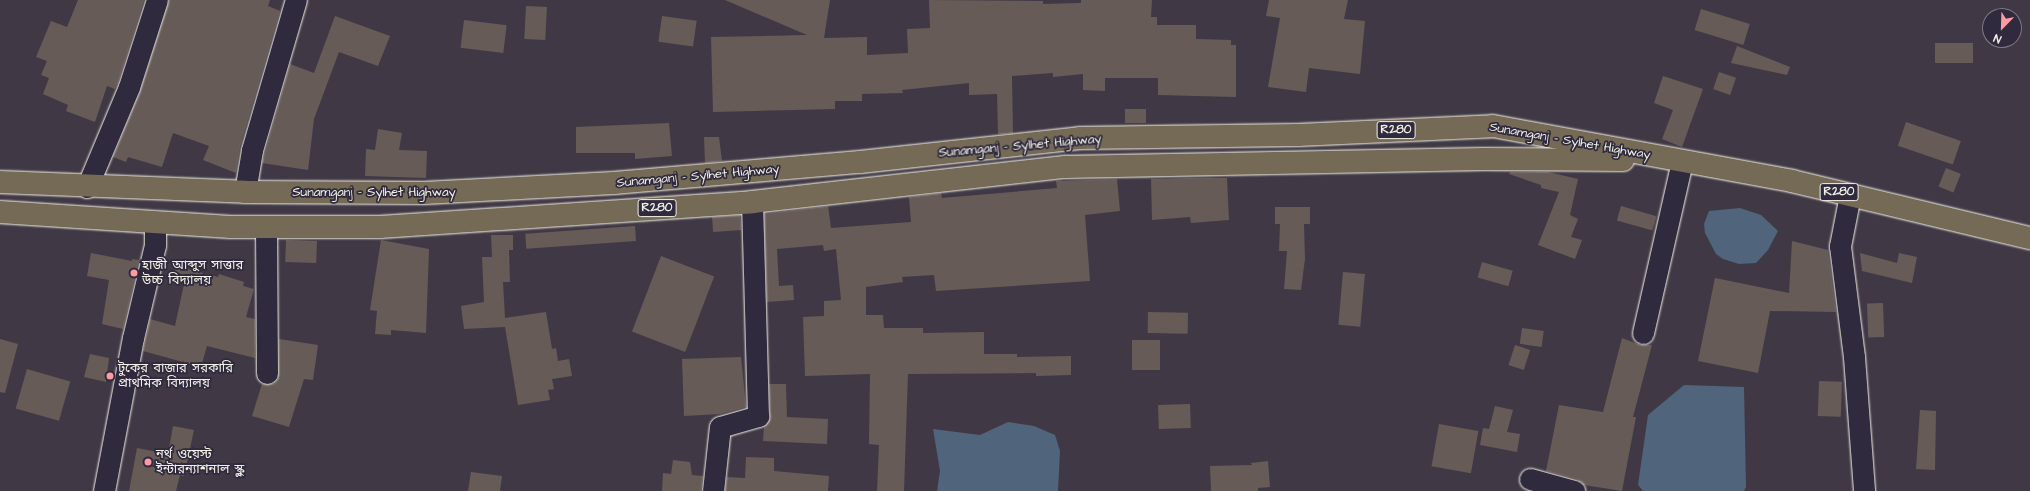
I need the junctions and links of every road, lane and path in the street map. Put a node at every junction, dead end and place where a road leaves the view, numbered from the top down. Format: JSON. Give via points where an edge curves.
{"nodes":[{"id":1,"x":157,"y":0,"type":"edge"},
{"id":2,"x":296,"y":0,"type":"edge"},
{"id":3,"x":1682,"y":161,"type":"junction"},
{"id":4,"x":0,"y":182,"type":"edge"},
{"id":5,"x":87,"y":186,"type":"junction"},
{"id":6,"x":246,"y":192,"type":"junction"},
{"id":7,"x":1850,"y":195,"type":"junction"},
{"id":8,"x":752,"y":202,"type":"junction"},
{"id":9,"x":0,"y":212,"type":"edge"},
{"id":10,"x":156,"y":222,"type":"junction"},
{"id":11,"x":266,"y":227,"type":"junction"},
{"id":12,"x":2030,"y":238,"type":"edge"},
{"id":13,"x":1643,"y":333,"type":"dead end"},
{"id":14,"x":267,"y":373,"type":"dead end"},
{"id":15,"x":1530,"y":479,"type":"dead end"},
{"id":16,"x":104,"y":491,"type":"edge"},
{"id":17,"x":714,"y":491,"type":"edge"},
{"id":18,"x":1574,"y":491,"type":"edge"},
{"id":19,"x":1864,"y":491,"type":"edge"}],
"edges":[{"from":1,"to":5,"type":"street","via":[[129,87]]},
{"from":2,"to":6,"type":"street","via":[[252,150]]},
{"from":3,"to":6,"type":"main road","name":"Sunamganj - Sylhet Highway","number":"R280","via":[[1493,126],[1298,135],[1080,138],[860,162],[614,183],[424,193]]},
{"from":3,"to":7,"type":"main road","name":"Sunamganj - Sylhet Highway","number":"R280","via":[[1792,181]]},
{"from":3,"to":8,"type":"main road","name":"Sunamganj - Sylhet Highway","number":"R280","via":[[1484,159],[1066,167]]},
{"from":3,"to":13,"type":"street"},
{"from":4,"to":5,"type":"main road","name":"Sunamganj - Sylhet Highway","number":"R280"},
{"from":5,"to":6,"type":"main road","name":"Sunamganj - Sylhet Highway","number":"R280"},
{"from":7,"to":12,"type":"main road","name":"Sunamganj - Sylhet Highway","number":"R280"},
{"from":7,"to":19,"type":"street","via":[[1840,246],[1854,357]]},
{"from":8,"to":11,"type":"main road","name":"Sunamganj - Sylhet Highway","number":"R280","via":[[380,227]]},
{"from":8,"to":17,"type":"street","via":[[758,416],[720,427]]},
{"from":9,"to":10,"type":"main road","name":"Sunamganj - Sylhet Highway","number":"R280"},
{"from":10,"to":11,"type":"main road","name":"Sunamganj - Sylhet Highway","number":"R280"},
{"from":10,"to":16,"type":"street","via":[[154,245],[133,338]]},
{"from":11,"to":14,"type":"street"},
{"from":15,"to":18,"type":"street"}]}
